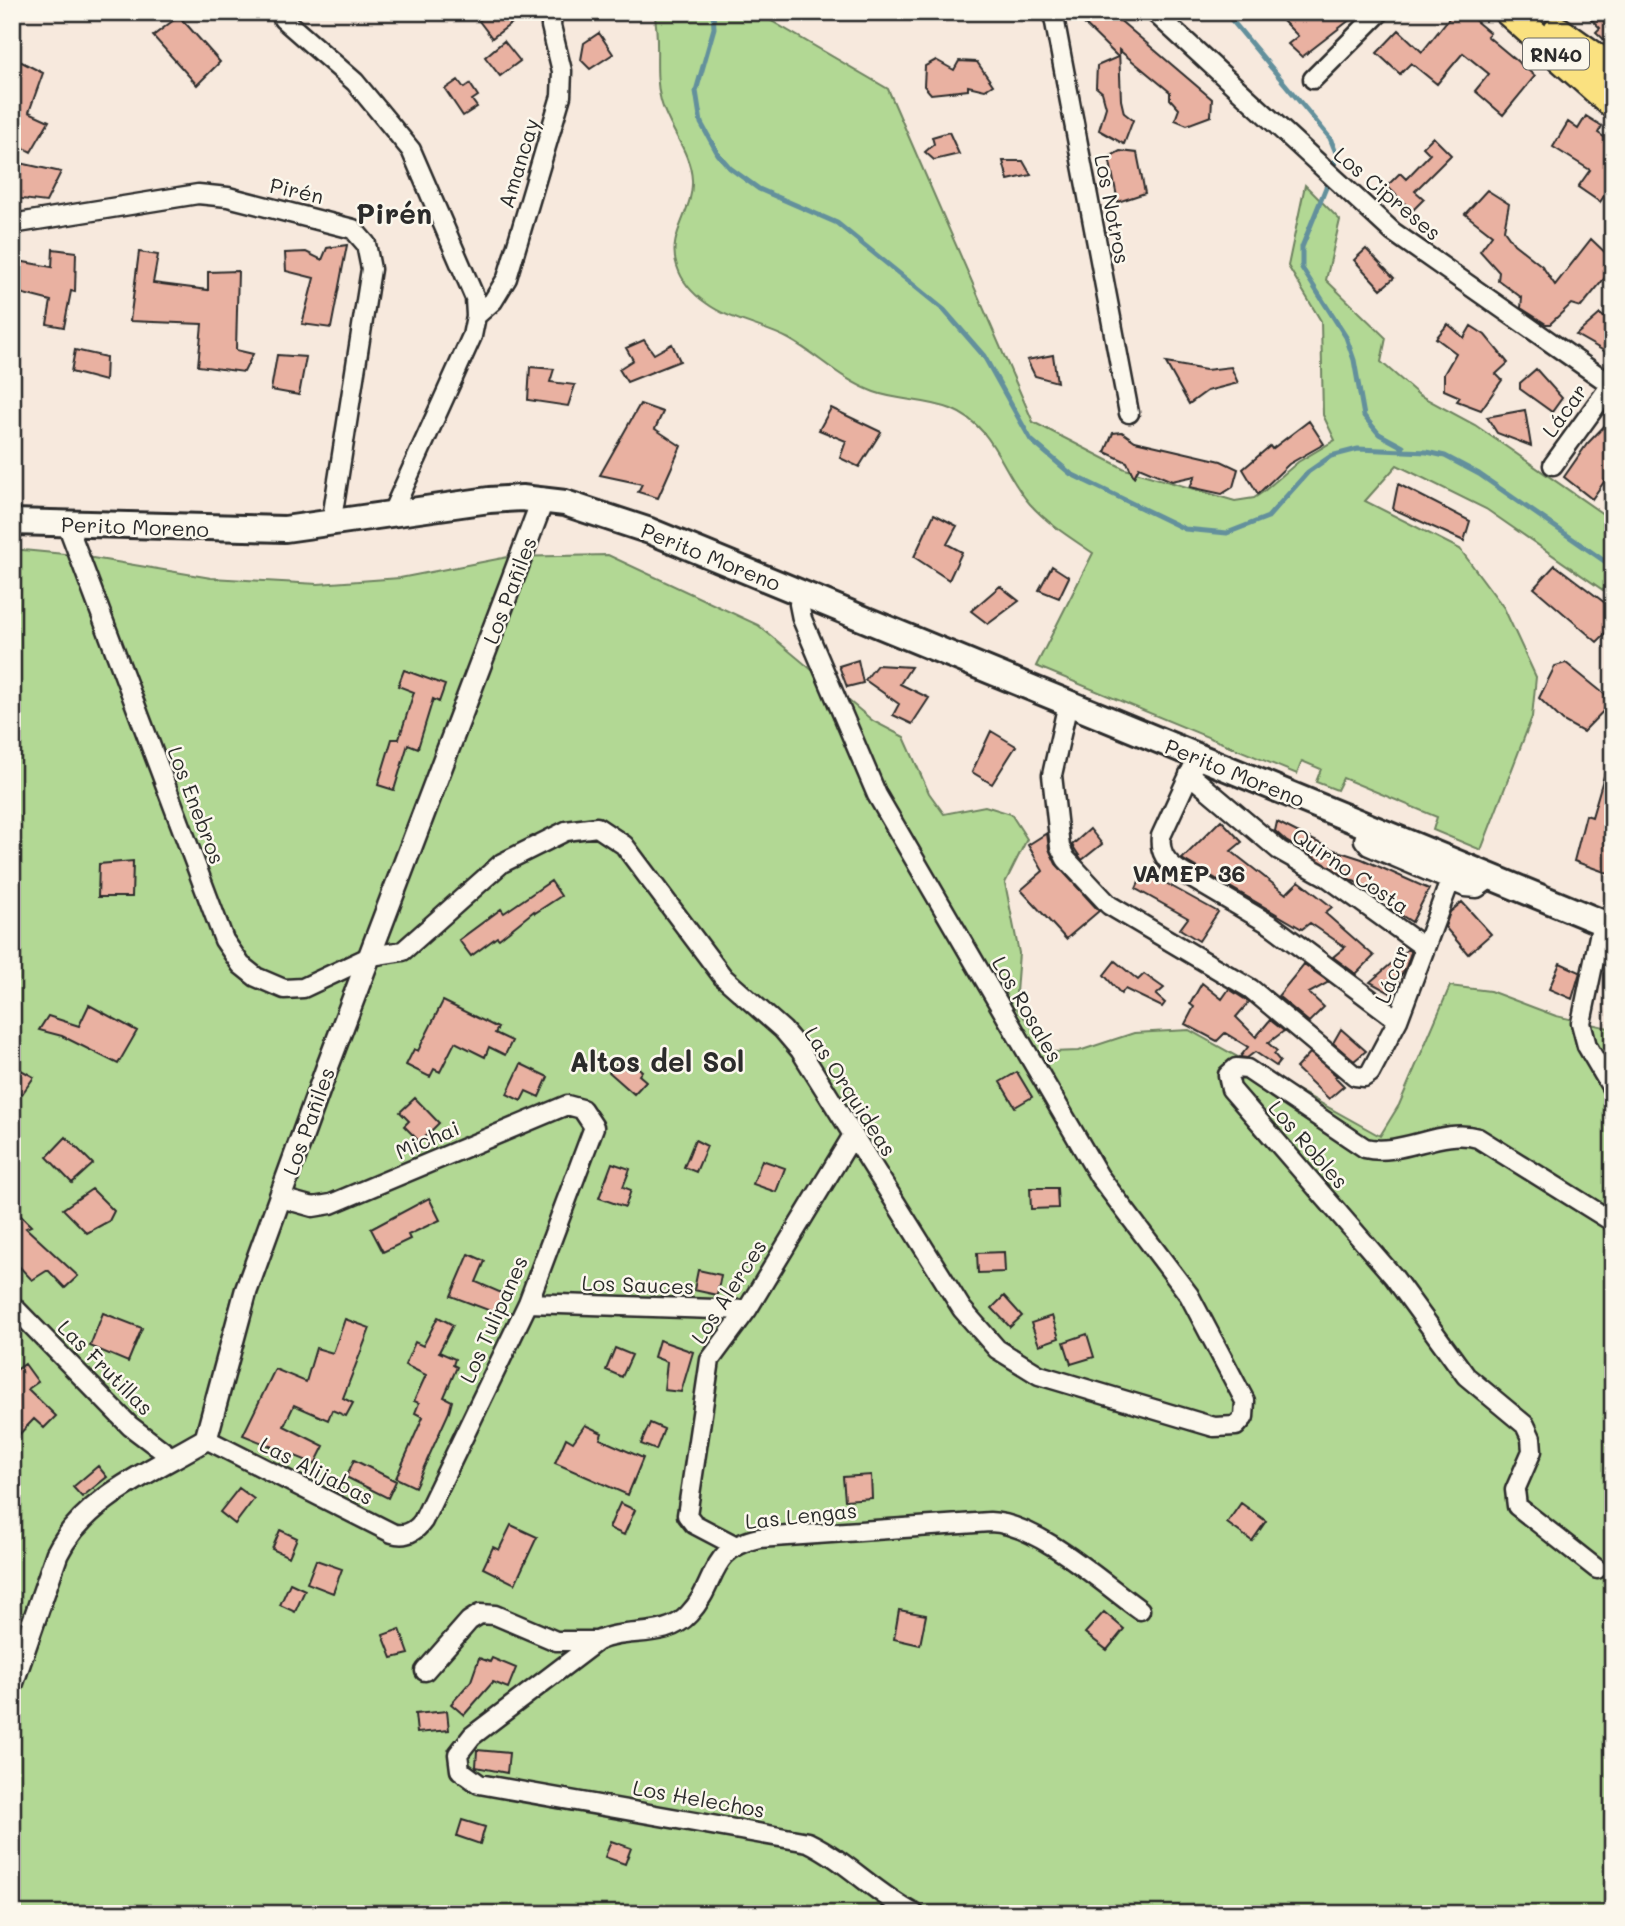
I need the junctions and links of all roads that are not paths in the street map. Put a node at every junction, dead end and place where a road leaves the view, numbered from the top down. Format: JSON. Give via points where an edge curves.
{"nodes":[{"id":1,"x":552,"y":12,"type":"edge"},
{"id":2,"x":1053,"y":12,"type":"edge"},
{"id":3,"x":1154,"y":12,"type":"edge"},
{"id":4,"x":1380,"y":12,"type":"edge"},
{"id":5,"x":1509,"y":12,"type":"edge"},
{"id":6,"x":1535,"y":12,"type":"edge"},
{"id":7,"x":283,"y":19,"type":"dead end"},
{"id":8,"x":1313,"y":79,"type":"dead end"},
{"id":9,"x":1610,"y":91,"type":"edge"},
{"id":10,"x":12,"y":223,"type":"edge"},
{"id":11,"x":476,"y":316,"type":"junction"},
{"id":12,"x":1612,"y":384,"type":"edge"},
{"id":13,"x":1129,"y":413,"type":"dead end"},
{"id":14,"x":1553,"y":465,"type":"dead end"},
{"id":15,"x":543,"y":499,"type":"junction"},
{"id":16,"x":391,"y":515,"type":"junction"},
{"id":17,"x":12,"y":522,"type":"edge"},
{"id":18,"x":67,"y":524,"type":"junction"},
{"id":19,"x":331,"y":525,"type":"junction"},
{"id":20,"x":802,"y":593,"type":"junction"},
{"id":21,"x":1068,"y":703,"type":"junction"},
{"id":22,"x":1193,"y":765,"type":"junction"},
{"id":23,"x":1368,"y":826,"type":"junction"},
{"id":24,"x":1492,"y":877,"type":"junction"},
{"id":25,"x":1450,"y":881,"type":"junction"},
{"id":26,"x":1607,"y":925,"type":"edge"},
{"id":27,"x":1424,"y":948,"type":"junction"},
{"id":28,"x":371,"y":956,"type":"junction"},
{"id":29,"x":1398,"y":1020,"type":"junction"},
{"id":30,"x":1613,"y":1090,"type":"edge"},
{"id":31,"x":588,"y":1115,"type":"joint"},
{"id":32,"x":853,"y":1135,"type":"junction"},
{"id":33,"x":281,"y":1198,"type":"junction"},
{"id":34,"x":1613,"y":1222,"type":"edge"},
{"id":35,"x":528,"y":1303,"type":"junction"},
{"id":36,"x":12,"y":1305,"type":"edge"},
{"id":37,"x":747,"y":1310,"type":"junction"},
{"id":38,"x":1236,"y":1426,"type":"joint"},
{"id":39,"x":206,"y":1439,"type":"junction"},
{"id":40,"x":171,"y":1457,"type":"junction"},
{"id":41,"x":410,"y":1534,"type":"joint"},
{"id":42,"x":736,"y":1546,"type":"junction"},
{"id":43,"x":1597,"y":1569,"type":"dead end"},
{"id":44,"x":1140,"y":1610,"type":"dead end"},
{"id":45,"x":597,"y":1641,"type":"junction"},
{"id":46,"x":425,"y":1671,"type":"dead end"},
{"id":47,"x":12,"y":1684,"type":"edge"},
{"id":48,"x":460,"y":1770,"type":"joint"},
{"id":49,"x":915,"y":1914,"type":"edge"}],
"edges":[{"from":1,"to":11,"type":"street","name":"Amancay","via":[[562,71],[558,108],[507,278],[493,301]]},
{"from":2,"to":13,"type":"street","name":"Los Notros"},
{"from":3,"to":12,"type":"street","name":"Los Cipreses","via":[[1392,232]]},
{"from":4,"to":8,"type":"street"},
{"from":5,"to":9,"type":"main road","number":"RN40","via":[[1585,77]]},
{"from":6,"to":9,"type":"main road","number":"RN40","via":[[1587,54]]},
{"from":7,"to":11,"type":"street","via":[[355,82],[411,150],[470,281]]},
{"from":10,"to":19,"type":"street","name":"Pirén","via":[[198,194],[228,197],[353,229],[366,244],[371,270]]},
{"from":11,"to":16,"type":"street","via":[[472,336]]},
{"from":12,"to":14,"type":"street","name":"Lácar"},
{"from":15,"to":16,"type":"main road","name":"Perito Moreno","via":[[499,499]]},
{"from":15,"to":20,"type":"main road","name":"Perito Moreno","via":[[626,522]]},
{"from":15,"to":28,"type":"street","name":"Los Pañiles"},
{"from":16,"to":19,"type":"main road","name":"Perito Moreno"},
{"from":17,"to":18,"type":"main road","name":"Perito Moreno"},
{"from":18,"to":19,"type":"main road","name":"Perito Moreno","via":[[251,530]]},
{"from":18,"to":28,"type":"street","name":"Los Enebros","via":[[224,940],[235,957],[265,982],[293,989],[313,985]]},
{"from":20,"to":21,"type":"main road","name":"Perito Moreno"},
{"from":20,"to":38,"type":"street","name":"Los Rosales","via":[[802,619],[877,794],[1105,1185],[1194,1303],[1245,1401],[1244,1417]]},
{"from":21,"to":22,"type":"main road","name":"Perito Moreno"},
{"from":21,"to":29,"type":"street","name":"Lácar","via":[[1052,775],[1060,847],[1109,905],[1251,989],[1352,1074],[1364,1077],[1372,1070]]},
{"from":22,"to":23,"type":"main road","name":"Perito Moreno"},
{"from":22,"to":27,"type":"street","name":"Quirno Costa","via":[[1279,850],[1327,877]]},
{"from":22,"to":29,"type":"street","via":[[1161,835],[1160,847],[1169,863],[1271,925]]},
{"from":23,"to":24,"type":"main road","name":"Perito Moreno"},
{"from":23,"to":25,"type":"street","via":[[1364,840],[1369,846]]},
{"from":24,"to":25,"type":"street","via":[[1473,889]]},
{"from":24,"to":26,"type":"main road","name":"Perito Moreno"},
{"from":25,"to":27,"type":"street","name":"Lácar"},
{"from":26,"to":30,"type":"street","via":[[1581,1023],[1587,1046]]},
{"from":27,"to":29,"type":"street","name":"Lácar"},
{"from":28,"to":32,"type":"street","name":"Las Orquideas","via":[[410,947],[502,863],[566,831],[597,827],[624,845],[723,977],[792,1040]]},
{"from":28,"to":33,"type":"street","name":"Los Pañiles"},
{"from":31,"to":33,"type":"street","name":"Michai","via":[[575,1106],[560,1107],[331,1204],[313,1207]]},
{"from":31,"to":35,"type":"street","name":"Los Tulipanes","via":[[593,1134]]},
{"from":32,"to":37,"type":"street","name":"Los Alerces"},
{"from":32,"to":38,"type":"street","name":"Las Orquideas","via":[[962,1309],[1003,1354],[1053,1380],[1214,1427]]},
{"from":33,"to":39,"type":"street","name":"Los Pañiles","via":[[246,1291]]},
{"from":34,"to":43,"type":"street","name":"Los Robles","via":[[1478,1138],[1463,1136],[1383,1150],[1365,1148],[1247,1069],[1236,1068],[1228,1075],[1231,1089],[1393,1276],[1466,1376],[1525,1425],[1532,1451],[1515,1490],[1517,1506]]},
{"from":35,"to":37,"type":"street","name":"Los Sauces"},
{"from":35,"to":41,"type":"street","name":"Los Tulipanes","via":[[423,1521]]},
{"from":36,"to":40,"type":"street","name":"Las Frutillas","via":[[130,1426]]},
{"from":37,"to":42,"type":"street","name":"Los Alerces","via":[[707,1367],[687,1508],[694,1524]]},
{"from":39,"to":40,"type":"street"},
{"from":39,"to":41,"type":"street","name":"Las Alijabas","via":[[392,1533]]},
{"from":40,"to":47,"type":"street","via":[[94,1509],[68,1535],[57,1554]]},
{"from":42,"to":44,"type":"street","name":"Las Lengas","via":[[759,1538],[1002,1522],[1035,1535]]},
{"from":42,"to":45,"type":"street","name":"Las Lengas","via":[[716,1562],[697,1604],[680,1622],[658,1631],[617,1633]]},
{"from":45,"to":46,"type":"street","via":[[556,1642],[495,1615],[480,1614]]},
{"from":45,"to":48,"type":"street","name":"Las Lengas","via":[[465,1741],[458,1754]]},
{"from":48,"to":49,"type":"street","name":"Los Helechos","via":[[487,1786],[808,1842]]}]}
